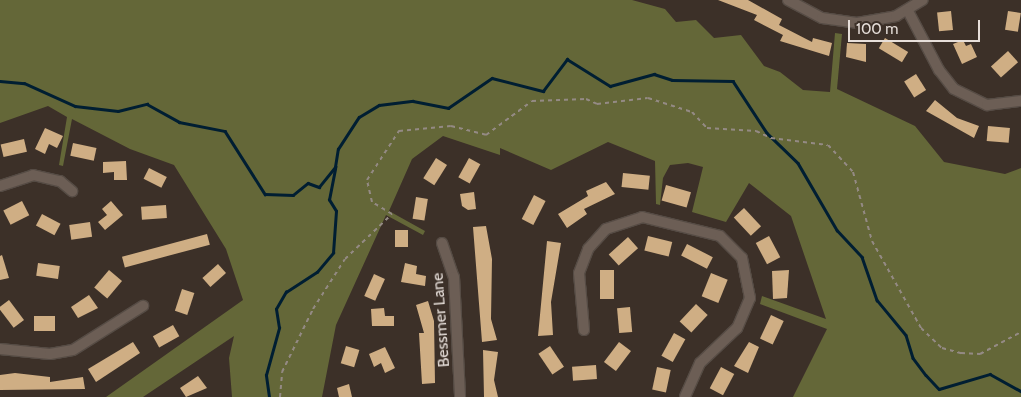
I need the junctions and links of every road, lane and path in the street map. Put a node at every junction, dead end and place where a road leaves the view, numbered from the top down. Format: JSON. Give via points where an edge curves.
{"nodes":[{"id":1,"x":788,"y":0,"type":"edge"},
{"id":2,"x":923,"y":0,"type":"edge"},
{"id":3,"x":908,"y":11,"type":"junction"},
{"id":4,"x":1021,"y":101,"type":"edge"},
{"id":5,"x":0,"y":186,"type":"edge"},
{"id":6,"x":72,"y":191,"type":"dead end"},
{"id":7,"x":442,"y":243,"type":"dead end"},
{"id":8,"x":143,"y":306,"type":"dead end"},
{"id":9,"x":584,"y":330,"type":"dead end"},
{"id":10,"x":1021,"y":332,"type":"edge"},
{"id":11,"x":0,"y":349,"type":"edge"},
{"id":12,"x":280,"y":397,"type":"edge"},
{"id":13,"x":460,"y":397,"type":"edge"},
{"id":14,"x":685,"y":397,"type":"edge"}],
"edges":[{"from":1,"to":3,"type":"street","via":[[844,22],[876,21]]},
{"from":2,"to":3,"type":"street"},
{"from":3,"to":4,"type":"street","via":[[939,70],[954,89],[987,105]]},
{"from":5,"to":6,"type":"street","via":[[33,175],[60,181]]},
{"from":7,"to":13,"type":"street","name":"Bessmer Lane","via":[[454,272]]},
{"from":8,"to":11,"type":"street","via":[[73,350],[50,354]]},
{"from":9,"to":14,"type":"street","via":[[579,273],[588,249],[606,229],[642,217],[720,236],[742,258],[750,298],[736,328],[700,363]]},
{"from":10,"to":12,"type":"path","via":[[980,354],[942,348],[921,328],[872,241],[854,172],[828,145],[739,129],[707,128],[692,112],[661,101],[597,104],[586,99],[532,101],[486,135],[451,126],[399,131],[367,180],[372,202],[392,214],[346,259],[313,309],[282,372]]}]}
